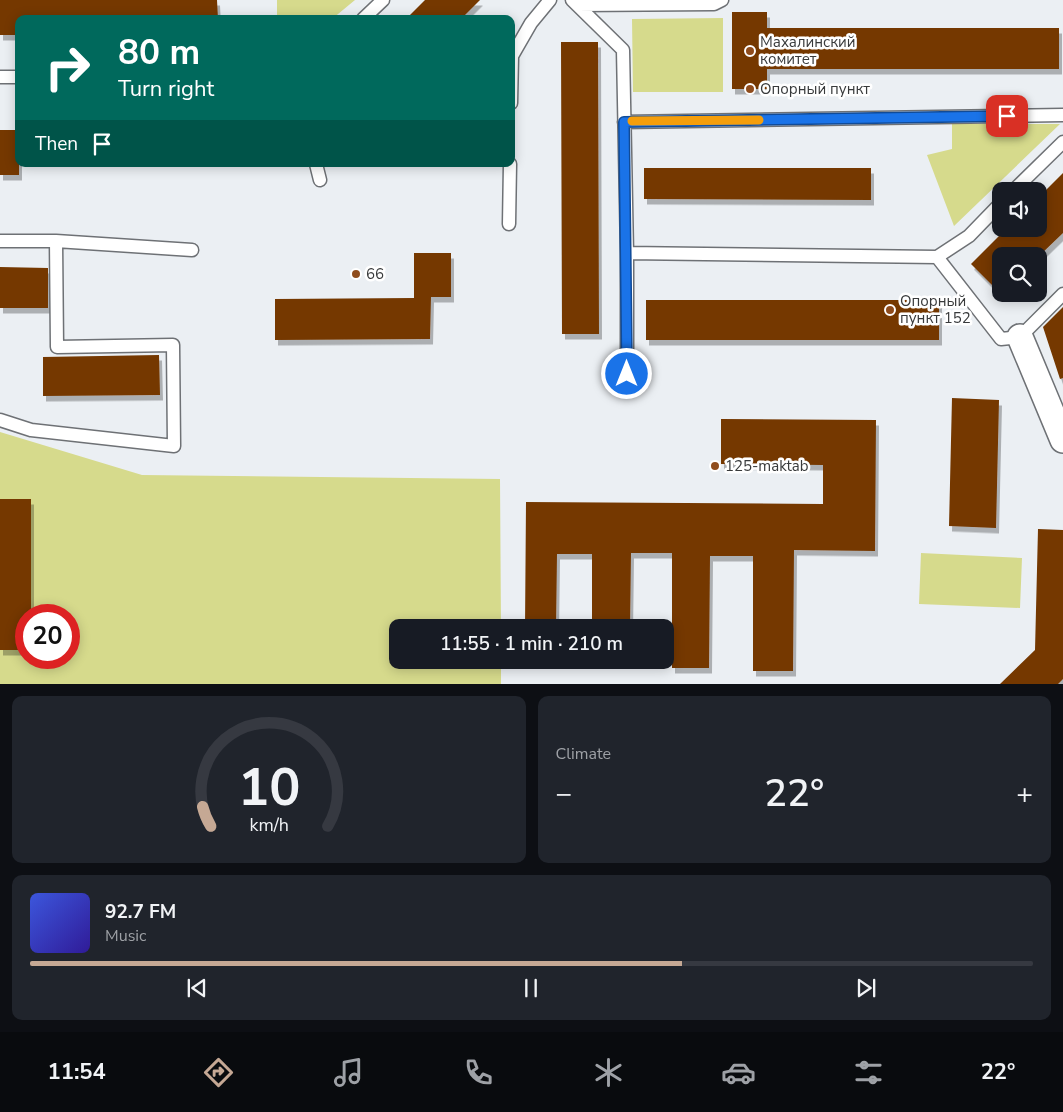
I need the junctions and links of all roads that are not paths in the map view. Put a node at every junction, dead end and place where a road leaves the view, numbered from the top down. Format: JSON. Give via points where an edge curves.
{"nodes":[{"id":1,"x":383,"y":0,"type":"edge"},
{"id":2,"x":550,"y":0,"type":"edge"},
{"id":3,"x":722,"y":0,"type":"edge"},
{"id":4,"x":575,"y":3,"type":"edge"},
{"id":5,"x":367,"y":15,"type":"edge"},
{"id":6,"x":515,"y":51,"type":"edge"},
{"id":7,"x":0,"y":77,"type":"edge"},
{"id":8,"x":15,"y":77,"type":"edge"},
{"id":9,"x":1063,"y":115,"type":"edge"},
{"id":10,"x":624,"y":122,"type":"junction"},
{"id":11,"x":1063,"y":142,"type":"edge"},
{"id":12,"x":317,"y":167,"type":"edge"},
{"id":13,"x":510,"y":167,"type":"edge"},
{"id":14,"x":320,"y":180,"type":"dead end"},
{"id":15,"x":1022,"y":182,"type":"edge"},
{"id":16,"x":992,"y":212,"type":"edge"},
{"id":17,"x":509,"y":224,"type":"dead end"},
{"id":18,"x":0,"y":241,"type":"edge"},
{"id":19,"x":56,"y":241,"type":"junction"},
{"id":20,"x":192,"y":250,"type":"dead end"},
{"id":21,"x":627,"y":253,"type":"junction"},
{"id":22,"x":937,"y":257,"type":"junction"},
{"id":23,"x":1063,"y":294,"type":"edge"},
{"id":24,"x":1020,"y":337,"type":"junction"},
{"id":25,"x":627,"y":374,"type":"dead end"},
{"id":26,"x":0,"y":420,"type":"edge"},
{"id":27,"x":1063,"y":438,"type":"edge"}],
"edges":[{"from":1,"to":5,"type":"lane"},
{"from":2,"to":6,"type":"lane"},
{"from":3,"to":4,"type":"lane","via":[[714,4]]},
{"from":4,"to":10,"type":"lane","via":[[622,50]]},
{"from":7,"to":8,"type":"lane"},
{"from":9,"to":10,"type":"lane"},
{"from":10,"to":21,"type":"lane"},
{"from":11,"to":15,"type":"lane"},
{"from":12,"to":14,"type":"lane"},
{"from":13,"to":17,"type":"lane"},
{"from":16,"to":22,"type":"lane","via":[[968,236]]},
{"from":18,"to":19,"type":"lane"},
{"from":19,"to":20,"type":"lane"},
{"from":19,"to":26,"type":"lane","via":[[58,347],[173,345],[174,446],[31,430]]},
{"from":21,"to":22,"type":"lane"},
{"from":21,"to":25,"type":"lane"},
{"from":22,"to":24,"type":"lane","via":[[1000,339]]},
{"from":23,"to":24,"type":"lane"},
{"from":24,"to":27,"type":"street"}]}
